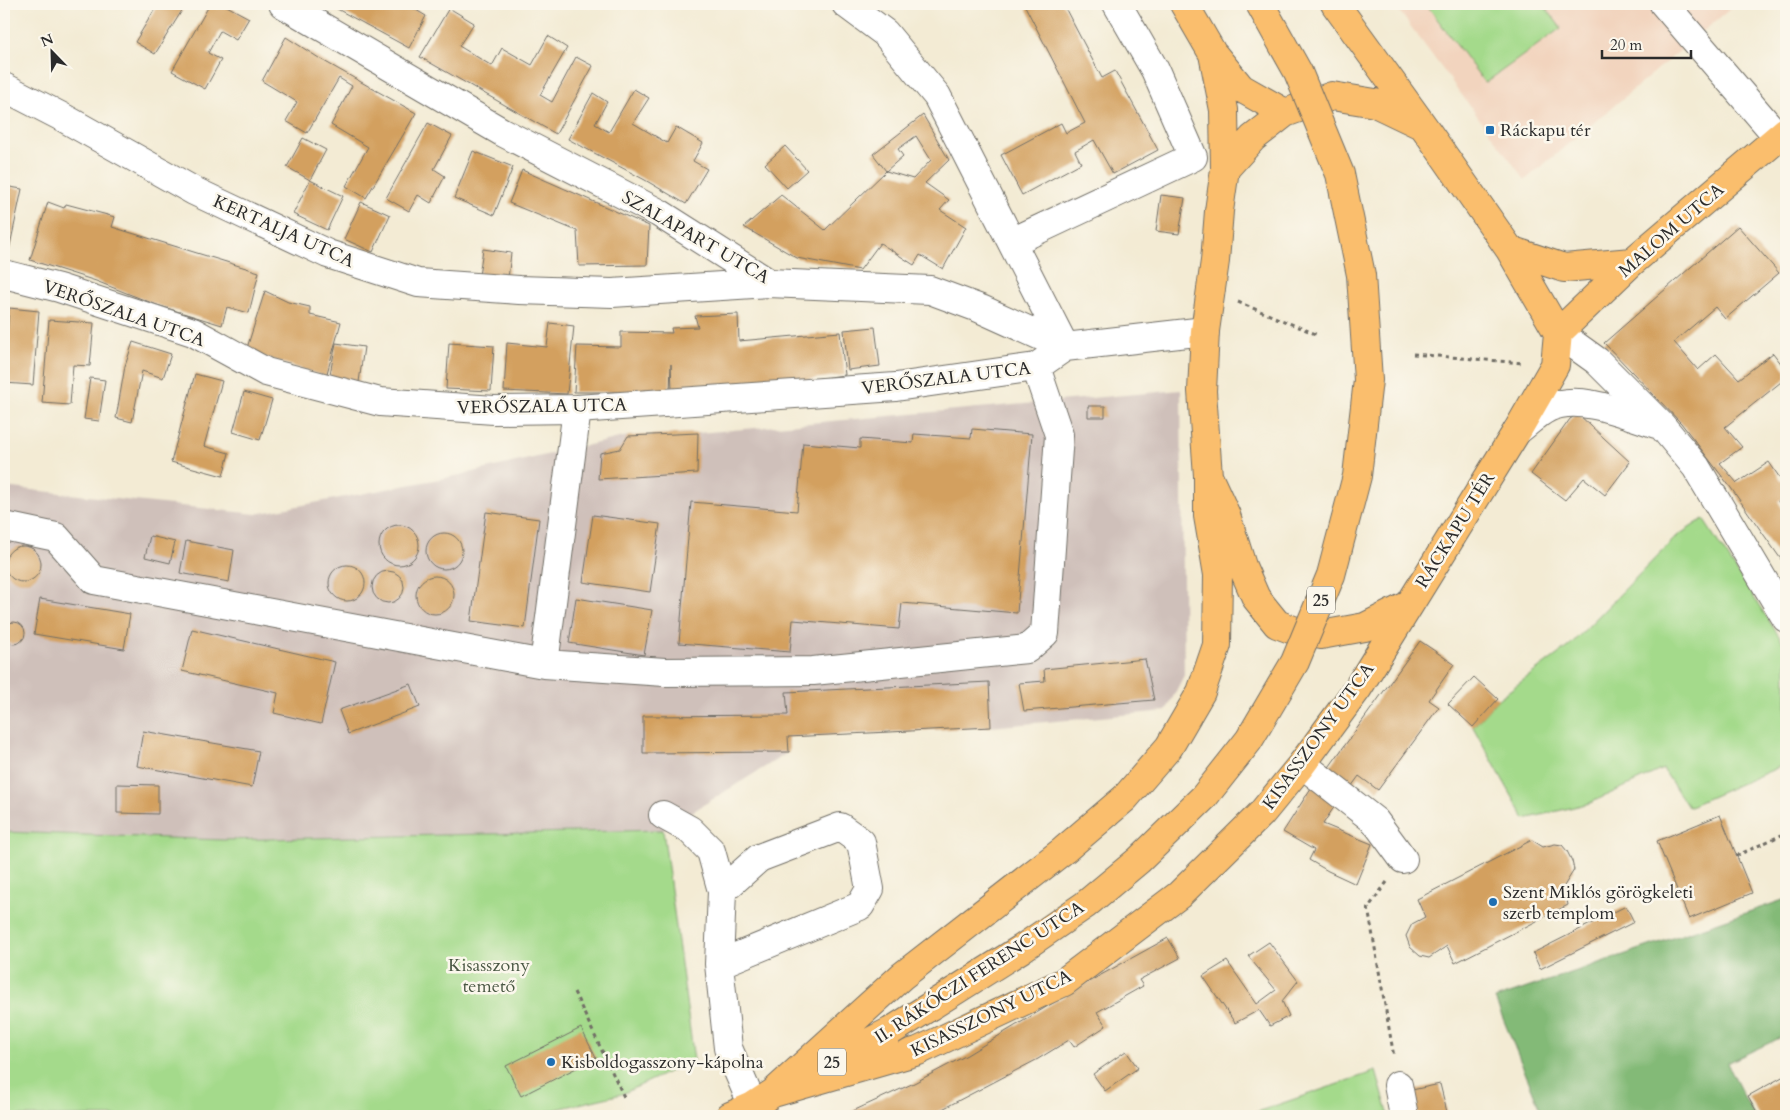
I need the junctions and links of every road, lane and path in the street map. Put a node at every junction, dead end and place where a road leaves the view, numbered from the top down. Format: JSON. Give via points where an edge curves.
{"nodes":[{"id":1,"x":10,"y":4,"type":"edge"},
{"id":2,"x":282,"y":4,"type":"edge"},
{"id":3,"x":846,"y":4,"type":"edge"},
{"id":4,"x":1117,"y":4,"type":"edge"},
{"id":5,"x":1184,"y":4,"type":"edge"},
{"id":6,"x":1260,"y":4,"type":"edge"},
{"id":7,"x":1335,"y":4,"type":"edge"},
{"id":8,"x":1664,"y":4,"type":"edge"},
{"id":9,"x":4,"y":15,"type":"edge"},
{"id":10,"x":1213,"y":54,"type":"junction"},
{"id":11,"x":4,"y":86,"type":"edge"},
{"id":12,"x":1285,"y":113,"type":"junction"},
{"id":13,"x":1424,"y":127,"type":"junction"},
{"id":14,"x":1782,"y":135,"type":"edge"},
{"id":15,"x":1225,"y":169,"type":"junction"},
{"id":16,"x":1012,"y":242,"type":"junction"},
{"id":17,"x":1510,"y":250,"type":"junction"},
{"id":18,"x":1632,"y":262,"type":"junction"},
{"id":19,"x":4,"y":274,"type":"edge"},
{"id":20,"x":769,"y":283,"type":"junction"},
{"id":21,"x":1210,"y":291,"type":"junction"},
{"id":22,"x":1205,"y":331,"type":"junction"},
{"id":23,"x":1558,"y":333,"type":"junction"},
{"id":24,"x":1318,"y":335,"type":"dead end"},
{"id":25,"x":1065,"y":346,"type":"junction"},
{"id":26,"x":1414,"y":354,"type":"dead end"},
{"id":27,"x":1555,"y":365,"type":"junction"},
{"id":28,"x":1036,"y":367,"type":"junction"},
{"id":29,"x":577,"y":409,"type":"junction"},
{"id":30,"x":1662,"y":426,"type":"junction"},
{"id":31,"x":1517,"y":431,"type":"junction"},
{"id":32,"x":1208,"y":476,"type":"junction"},
{"id":33,"x":4,"y":526,"type":"edge"},
{"id":34,"x":1407,"y":606,"type":"junction"},
{"id":35,"x":1785,"y":611,"type":"edge"},
{"id":36,"x":544,"y":664,"type":"junction"},
{"id":37,"x":1302,"y":764,"type":"junction"},
{"id":38,"x":663,"y":816,"type":"dead end"},
{"id":39,"x":1786,"y":833,"type":"edge"},
{"id":40,"x":1736,"y":856,"type":"dead end"},
{"id":41,"x":1403,"y":859,"type":"joint"},
{"id":42,"x":722,"y":891,"type":"junction"},
{"id":43,"x":719,"y":964,"type":"junction"},
{"id":44,"x":574,"y":992,"type":"dead end"},
{"id":45,"x":1398,"y":1085,"type":"joint"},
{"id":46,"x":624,"y":1097,"type":"dead end"},
{"id":47,"x":752,"y":1105,"type":"edge"},
{"id":48,"x":1404,"y":1116,"type":"edge"}],
"edges":[{"from":1,"to":9,"type":"path"},
{"from":2,"to":20,"type":"street","name":"SZALAPART UTCA","via":[[502,132],[659,213]]},
{"from":3,"to":16,"type":"street","via":[[885,33],[937,96]]},
{"from":4,"to":16,"type":"street","via":[[1155,70],[1193,157]]},
{"from":5,"to":10,"type":"main road"},
{"from":6,"to":47,"type":"main road","name":"II. RÁKÓCZI FERENC UTCA","number":"25","bridge":true,"via":[[1298,72],[1340,174],[1361,275],[1368,380],[1358,476],[1331,575],[1295,662],[1249,740],[1204,797],[1139,860],[1085,905],[891,1031]]},
{"from":7,"to":13,"type":"main road"},
{"from":8,"to":14,"type":"street"},
{"from":10,"to":12,"type":"main road","via":[[1240,88]]},
{"from":10,"to":15,"type":"main road","via":[[1224,110]]},
{"from":11,"to":20,"type":"street","name":"KERTALJA UTCA","via":[[194,191],[328,254],[418,283],[612,293]]},
{"from":12,"to":13,"type":"main road","via":[[1332,96],[1375,103]]},
{"from":12,"to":15,"type":"main road","via":[[1253,138]]},
{"from":13,"to":17,"type":"main road"},
{"from":14,"to":18,"type":"main road","name":"MALOM UTCA"},
{"from":15,"to":21,"type":"main road","name":"RÁCKAPU TÉR"},
{"from":16,"to":25,"type":"street"},
{"from":17,"to":18,"type":"main road","via":[[1564,268]]},
{"from":17,"to":23,"type":"main road"},
{"from":18,"to":23,"type":"main road","name":"MALOM UTCA"},
{"from":19,"to":29,"type":"street","name":"VERŐSZALA UTCA","via":[[59,288],[193,332],[266,372],[380,402],[494,410]]},
{"from":20,"to":25,"type":"street","name":"SZALAPART UTCA","via":[[930,290]]},
{"from":21,"to":22,"type":"main road","name":"RÁCKAPU TÉR"},
{"from":21,"to":24,"type":"path"},
{"from":22,"to":25,"type":"street","name":"SZALAPART UTCA"},
{"from":22,"to":32,"type":"main road","name":"RÁCKAPU TÉR","via":[[1202,391]]},
{"from":23,"to":27,"type":"main road","name":"RÁCKAPU TÉR"},
{"from":23,"to":30,"type":"street","via":[[1597,361]]},
{"from":25,"to":28,"type":"street","name":"VERŐSZALA UTCA"},
{"from":26,"to":27,"type":"path"},
{"from":27,"to":31,"type":"main road","name":"RÁCKAPU TÉR"},
{"from":28,"to":29,"type":"street","name":"VERŐSZALA UTCA","via":[[896,387]]},
{"from":28,"to":36,"type":"street","via":[[1059,435],[1045,633],[1027,649],[812,671],[665,672]]},
{"from":29,"to":36,"type":"street"},
{"from":30,"to":31,"type":"street","via":[[1604,406],[1572,402],[1548,408]]},
{"from":30,"to":35,"type":"street","via":[[1696,467]]},
{"from":31,"to":34,"type":"main road","name":"RÁCKAPU TÉR"},
{"from":32,"to":34,"type":"main road","name":"RÁCKAPU TÉR","via":[[1256,598],[1277,624],[1321,635],[1365,626]]},
{"from":32,"to":47,"type":"main road","via":[[1208,516],[1218,575],[1217,645],[1201,692],[1169,747],[1125,798],[1064,850],[902,976]]},
{"from":33,"to":36,"type":"street","via":[[56,537],[94,580]]},
{"from":34,"to":37,"type":"main road","name":"KISASSZONY UTCA","via":[[1358,688]]},
{"from":37,"to":41,"type":"street","via":[[1375,821]]},
{"from":37,"to":47,"type":"main road","name":"KISASSZONY UTCA","via":[[1261,814],[1179,895],[1064,982],[918,1051]]},
{"from":38,"to":42,"type":"street","via":[[690,830],[711,851]]},
{"from":39,"to":40,"type":"path"},
{"from":41,"to":45,"type":"path","via":[[1368,908]]},
{"from":42,"to":43,"type":"street"},
{"from":42,"to":43,"type":"street","via":[[759,858],[840,827],[861,842],[870,889],[860,906]]},
{"from":43,"to":47,"type":"street","via":[[728,1048]]},
{"from":44,"to":46,"type":"path"},
{"from":45,"to":48,"type":"street"}]}
